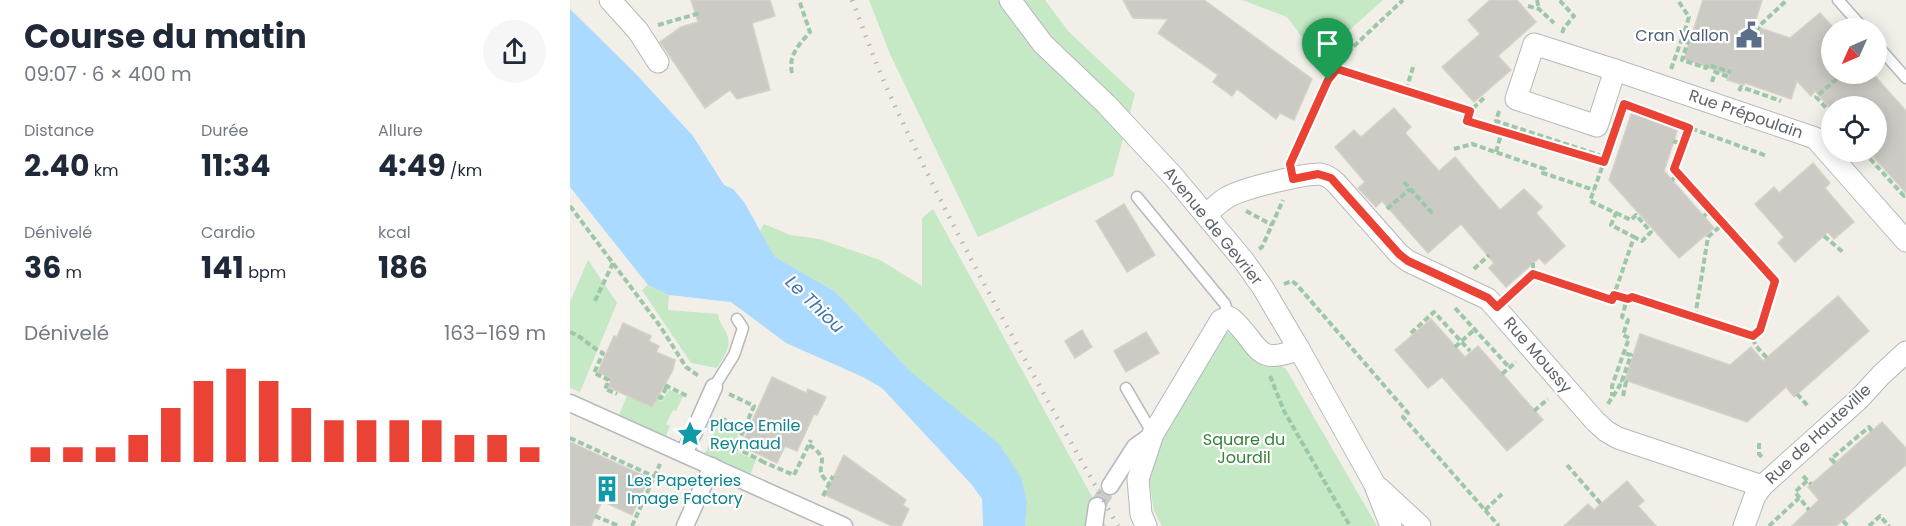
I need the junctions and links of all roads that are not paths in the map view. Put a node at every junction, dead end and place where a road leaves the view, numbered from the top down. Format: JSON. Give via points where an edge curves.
{"nodes":[{"id":1,"x":610,"y":0,"type":"edge"},
{"id":2,"x":1010,"y":0,"type":"edge"},
{"id":3,"x":1838,"y":0,"type":"edge"},
{"id":4,"x":1854,"y":18,"type":"edge"},
{"id":5,"x":1887,"y":56,"type":"edge"},
{"id":6,"x":658,"y":62,"type":"dead end"},
{"id":7,"x":1615,"y":70,"type":"junction"},
{"id":8,"x":1906,"y":78,"type":"edge"},
{"id":9,"x":1137,"y":197,"type":"dead end"},
{"id":10,"x":1206,"y":215,"type":"junction"},
{"id":11,"x":1906,"y":241,"type":"edge"},
{"id":12,"x":1228,"y":317,"type":"junction"},
{"id":13,"x":736,"y":319,"type":"dead end"},
{"id":14,"x":1299,"y":348,"type":"junction"},
{"id":15,"x":1906,"y":352,"type":"edge"},
{"id":16,"x":714,"y":387,"type":"joint"},
{"id":17,"x":1126,"y":388,"type":"dead end"},
{"id":18,"x":570,"y":403,"type":"edge"},
{"id":19,"x":1153,"y":434,"type":"junction"},
{"id":20,"x":676,"y":451,"type":"junction"},
{"id":21,"x":712,"y":466,"type":"junction"},
{"id":22,"x":1374,"y":483,"type":"junction"},
{"id":23,"x":1110,"y":486,"type":"tunnel mouth"},
{"id":24,"x":1762,"y":486,"type":"junction"},
{"id":25,"x":1097,"y":506,"type":"tunnel mouth"},
{"id":26,"x":685,"y":526,"type":"edge"},
{"id":27,"x":844,"y":526,"type":"edge"},
{"id":28,"x":1094,"y":526,"type":"edge"},
{"id":29,"x":1146,"y":526,"type":"edge"},
{"id":30,"x":1391,"y":526,"type":"edge"},
{"id":31,"x":1420,"y":526,"type":"edge"},
{"id":32,"x":1744,"y":526,"type":"edge"}],
"edges":[{"from":1,"to":6,"type":"street","via":[[638,31]]},
{"from":2,"to":10,"type":"street","name":"Avenue de Gevrier","via":[[1043,44],[1106,104]]},
{"from":3,"to":4,"type":"lane"},
{"from":5,"to":8,"type":"lane"},
{"from":7,"to":7,"type":"street","name":"Rue Prépoulain","via":[[1534,44],[1516,99],[1597,126]]},
{"from":7,"to":11,"type":"street","name":"Rue Prépoulain","via":[[1815,138]]},
{"from":9,"to":12,"type":"lane","via":[[1224,304]]},
{"from":10,"to":14,"type":"street","name":"Avenue de Gevrier","via":[[1244,261]]},
{"from":10,"to":24,"type":"street","name":"Rue Moussy","via":[[1230,196],[1318,174],[1331,178],[1408,261],[1467,277],[1610,433]]},
{"from":12,"to":14,"type":"street","via":[[1260,351],[1273,357]]},
{"from":12,"to":19,"type":"street","via":[[1221,320]]},
{"from":13,"to":16,"type":"lane","via":[[743,328],[734,355]]},
{"from":14,"to":22,"type":"street","name":"Avenue de Gevrier"},
{"from":15,"to":24,"type":"street","name":"Rue de Hauteville"},
{"from":16,"to":20,"type":"street"},
{"from":17,"to":19,"type":"lane"},
{"from":18,"to":20,"type":"street"},
{"from":19,"to":23,"type":"street","via":[[1136,447]]},
{"from":19,"to":29,"type":"street","via":[[1138,479]]},
{"from":20,"to":21,"type":"street"},
{"from":21,"to":26,"type":"street"},
{"from":21,"to":27,"type":"street"},
{"from":22,"to":30,"type":"street","name":"Avenue de Gevrier"},
{"from":22,"to":31,"type":"street","name":"Avenue de Gevrier"},
{"from":24,"to":32,"type":"street","name":"Rue de Hauteville"},
{"from":25,"to":28,"type":"street"}]}
